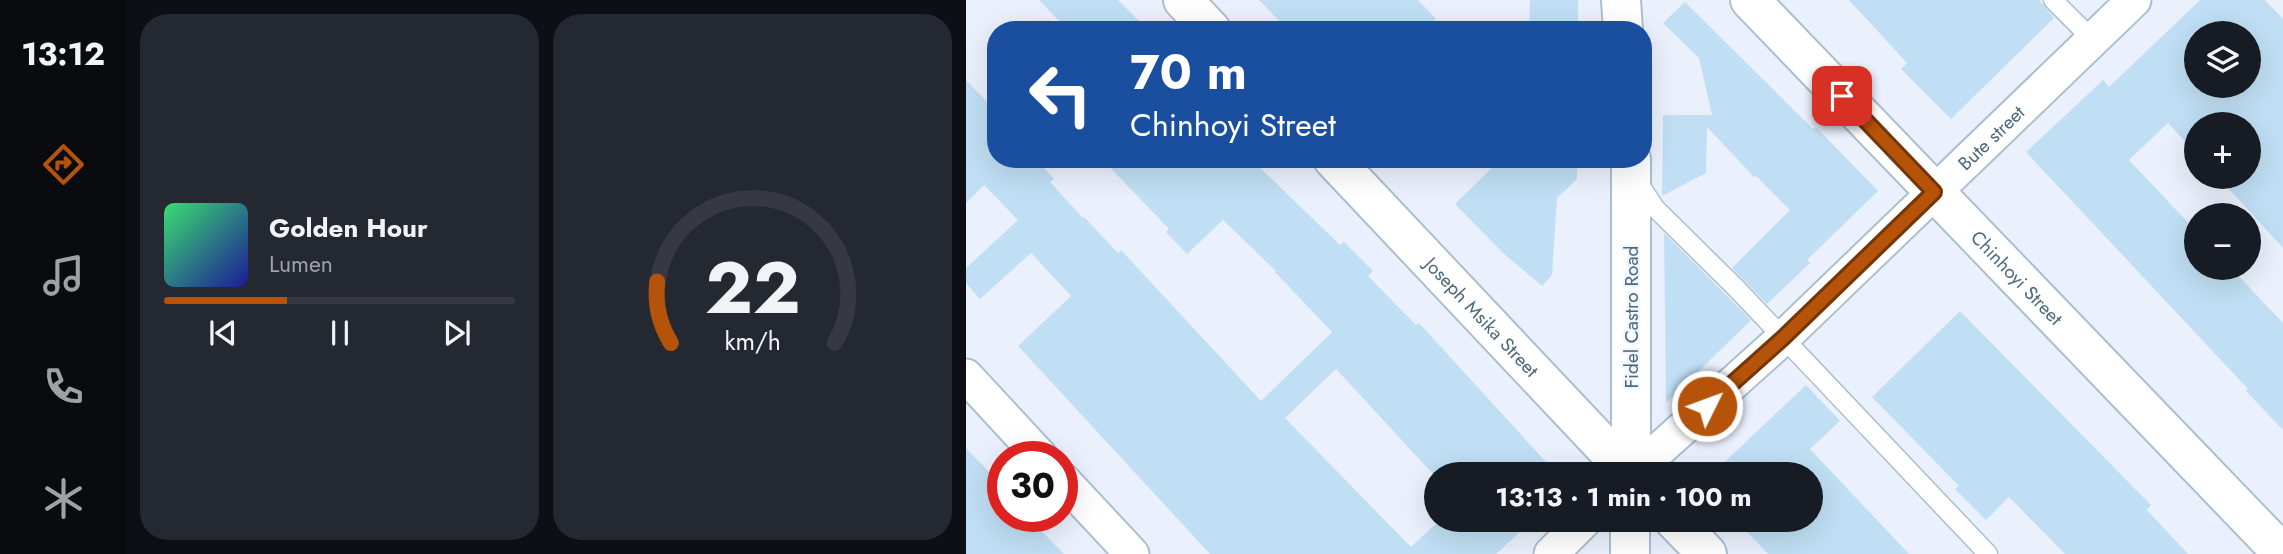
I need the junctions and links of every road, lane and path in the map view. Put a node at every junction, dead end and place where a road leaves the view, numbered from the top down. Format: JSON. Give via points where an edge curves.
{"nodes":[{"id":1,"x":1183,"y":0,"type":"edge"},
{"id":2,"x":1621,"y":0,"type":"edge"},
{"id":3,"x":1750,"y":0,"type":"edge"},
{"id":4,"x":2053,"y":0,"type":"edge"},
{"id":5,"x":2134,"y":0,"type":"edge"},
{"id":6,"x":1203,"y":21,"type":"edge"},
{"id":7,"x":1622,"y":21,"type":"edge"},
{"id":8,"x":2092,"y":39,"type":"junction"},
{"id":9,"x":1342,"y":168,"type":"edge"},
{"id":10,"x":1632,"y":168,"type":"edge"},
{"id":11,"x":1634,"y":168,"type":"edge"},
{"id":12,"x":1934,"y":192,"type":"junction"},
{"id":13,"x":1783,"y":338,"type":"junction"},
{"id":14,"x":966,"y":376,"type":"edge"},
{"id":15,"x":1026,"y":441,"type":"edge"},
{"id":16,"x":1620,"y":462,"type":"edge"},
{"id":17,"x":1631,"y":462,"type":"edge"},
{"id":18,"x":1644,"y":462,"type":"edge"},
{"id":19,"x":1078,"y":496,"type":"edge"},
{"id":20,"x":1573,"y":532,"type":"edge"},
{"id":21,"x":1630,"y":532,"type":"edge"},
{"id":22,"x":1686,"y":532,"type":"edge"},
{"id":23,"x":1132,"y":554,"type":"edge"},
{"id":24,"x":1551,"y":554,"type":"edge"},
{"id":25,"x":1630,"y":554,"type":"edge"},
{"id":26,"x":1707,"y":554,"type":"edge"},
{"id":27,"x":1987,"y":554,"type":"edge"},
{"id":28,"x":2283,"y":554,"type":"edge"}],
"edges":[{"from":1,"to":6,"type":"street"},
{"from":2,"to":7,"type":"street"},
{"from":3,"to":12,"type":"street","name":"Chinhoyi Street"},
{"from":4,"to":8,"type":"lane"},
{"from":5,"to":8,"type":"street","name":"Bute street"},
{"from":8,"to":12,"type":"street","name":"Bute street"},
{"from":9,"to":16,"type":"street","name":"Joseph Msika Street"},
{"from":10,"to":17,"type":"street","name":"Fidel Castro Road"},
{"from":11,"to":13,"type":"lane","via":[[1655,208]]},
{"from":12,"to":13,"type":"street","name":"Bute street"},
{"from":12,"to":28,"type":"street","name":"Chinhoyi Street"},
{"from":13,"to":18,"type":"street","name":"Bute street"},
{"from":13,"to":27,"type":"lane"},
{"from":14,"to":15,"type":"street"},
{"from":19,"to":23,"type":"street"},
{"from":20,"to":24,"type":"street"},
{"from":21,"to":25,"type":"street"},
{"from":22,"to":26,"type":"street"}]}
